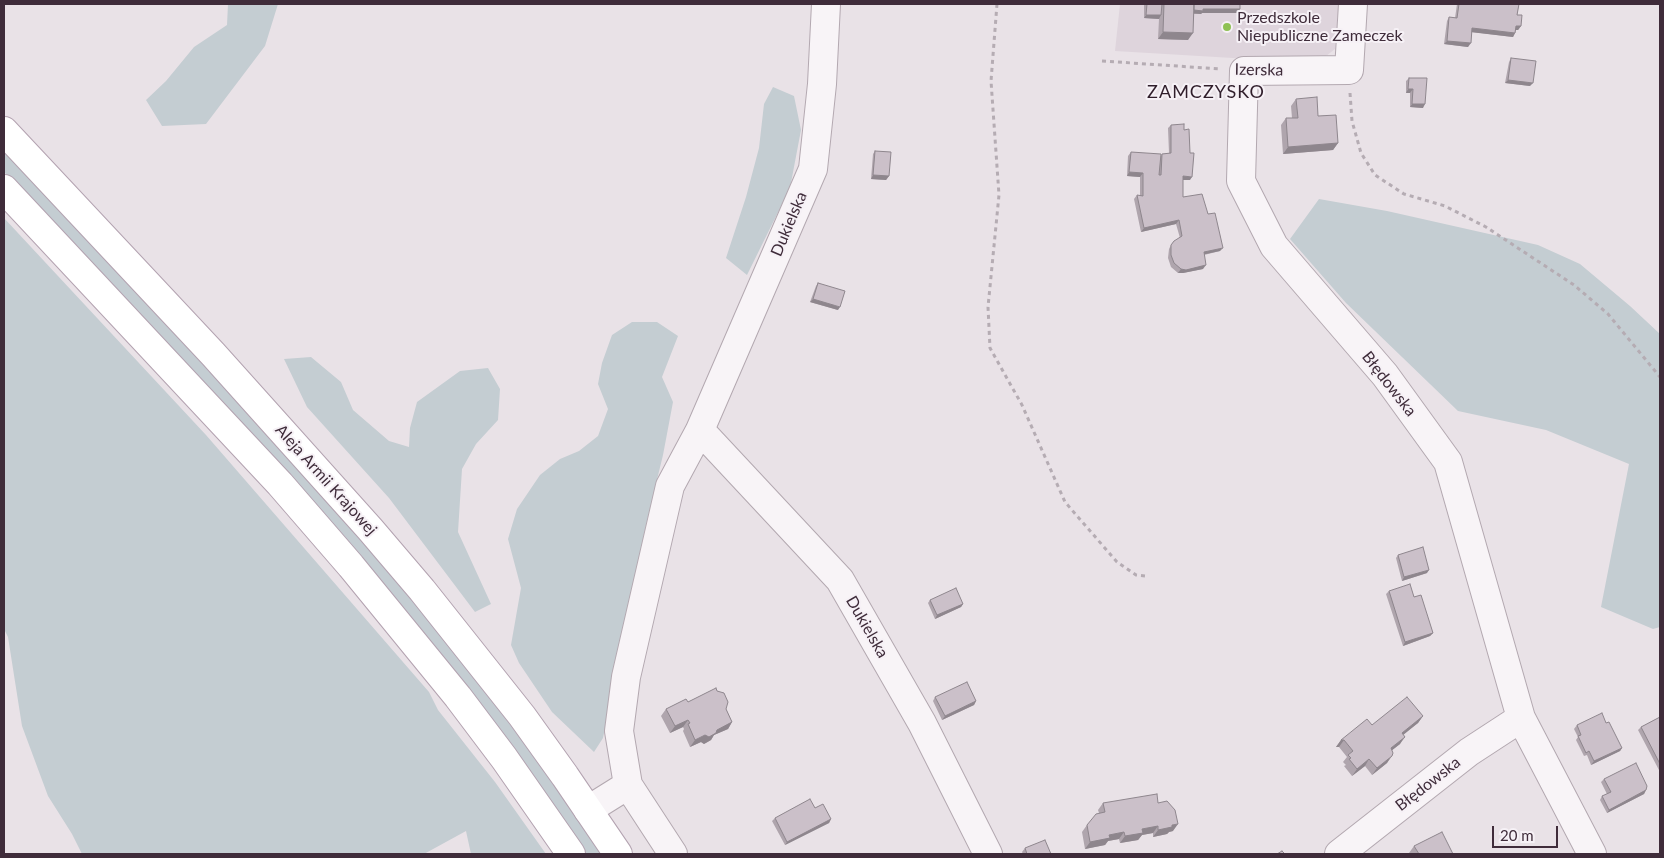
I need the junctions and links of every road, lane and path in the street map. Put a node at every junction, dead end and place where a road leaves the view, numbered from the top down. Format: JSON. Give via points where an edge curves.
{"nodes":[{"id":1,"x":826,"y":4,"type":"edge"},
{"id":2,"x":997,"y":4,"type":"edge"},
{"id":3,"x":1353,"y":4,"type":"edge"},
{"id":4,"x":1102,"y":61,"type":"dead end"},
{"id":5,"x":1349,"y":70,"type":"junction"},
{"id":6,"x":1244,"y":71,"type":"junction"},
{"id":7,"x":4,"y":131,"type":"edge"},
{"id":8,"x":4,"y":189,"type":"edge"},
{"id":9,"x":1660,"y":377,"type":"edge"},
{"id":10,"x":700,"y":430,"type":"junction"},
{"id":11,"x":1146,"y":576,"type":"dead end"},
{"id":12,"x":1521,"y":718,"type":"junction"},
{"id":13,"x":628,"y":784,"type":"junction"},
{"id":14,"x":588,"y":810,"type":"junction"},
{"id":15,"x":571,"y":854,"type":"edge"},
{"id":16,"x":618,"y":854,"type":"edge"},
{"id":17,"x":673,"y":854,"type":"edge"},
{"id":18,"x":988,"y":854,"type":"edge"},
{"id":19,"x":1339,"y":854,"type":"edge"},
{"id":20,"x":1592,"y":854,"type":"edge"}],
"edges":[{"from":1,"to":10,"type":"street","name":"Dukielska","via":[[813,169]]},
{"from":2,"to":11,"type":"path","via":[[991,81],[999,195],[988,307],[990,348],[1022,405],[1065,502],[1118,562],[1136,575]]},
{"from":3,"to":5,"type":"street"},
{"from":4,"to":6,"type":"path","name":"Izerska"},
{"from":5,"to":6,"type":"street","name":"Izerska"},
{"from":5,"to":9,"type":"path","via":[[1352,122],[1361,153],[1376,175],[1404,194],[1445,206],[1486,227],[1574,285],[1608,314]]},
{"from":6,"to":12,"type":"street","name":"Błędowska","via":[[1241,181],[1274,246],[1385,375],[1448,462]]},
{"from":7,"to":14,"type":"main road","name":"Aleja Armii Krajowej","via":[[214,354],[376,536],[474,655]]},
{"from":8,"to":15,"type":"main road","via":[[280,484],[351,566],[458,697]]},
{"from":10,"to":13,"type":"street","name":"Dukielska","via":[[670,486],[626,677],[620,731]]},
{"from":10,"to":18,"type":"street","name":"Dukielska","via":[[840,580],[922,723]]},
{"from":12,"to":19,"type":"street","name":"Błędowska","via":[[1469,752]]},
{"from":12,"to":20,"type":"street","name":"Błędowska"},
{"from":13,"to":14,"type":"street"},
{"from":13,"to":17,"type":"street","name":"Dukielska"},
{"from":14,"to":16,"type":"main road","name":"Aleja Armii Krajowej"}]}
